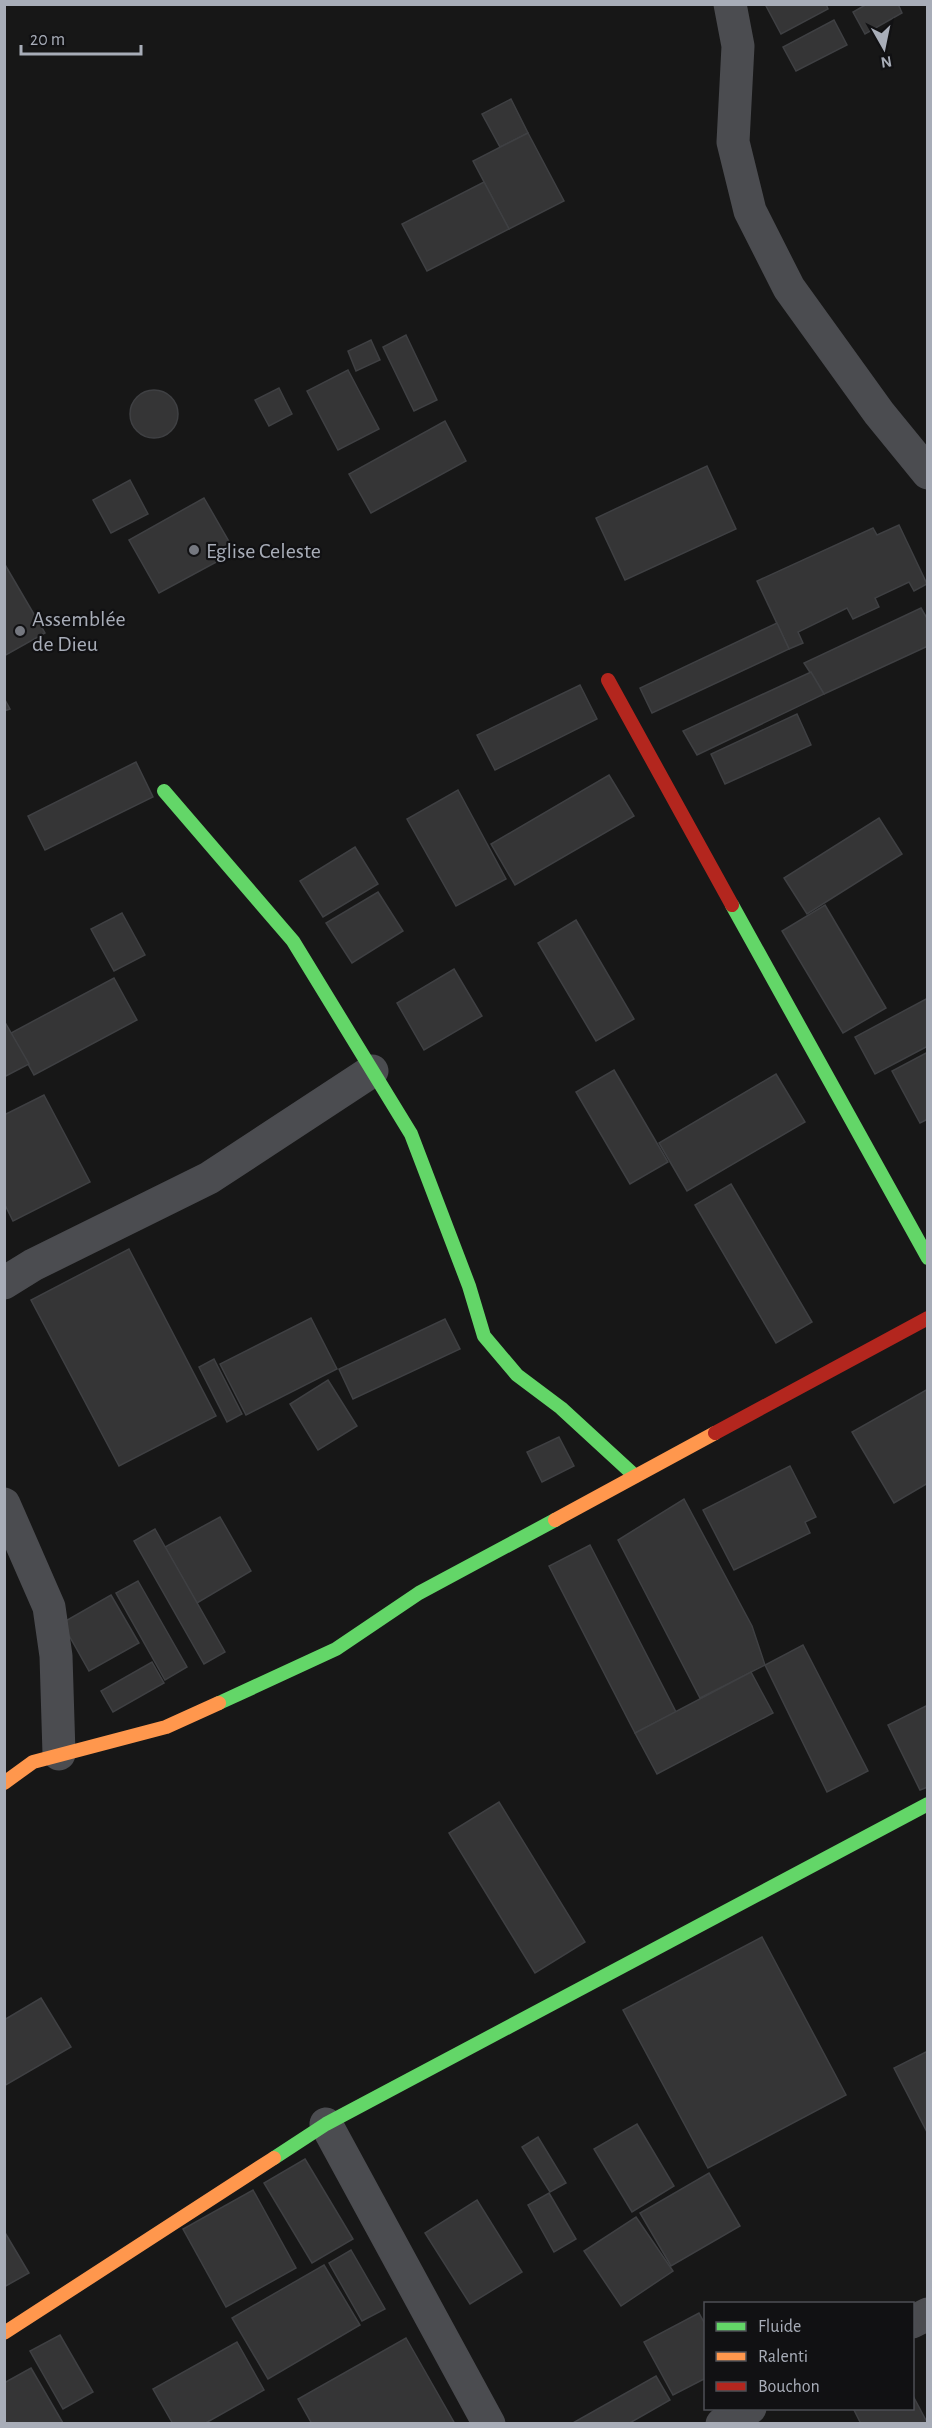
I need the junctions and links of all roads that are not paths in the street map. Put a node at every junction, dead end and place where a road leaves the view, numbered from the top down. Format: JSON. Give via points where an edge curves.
{"nodes":[{"id":1,"x":730,"y":4,"type":"edge"},
{"id":2,"x":927,"y":473,"type":"edge"},
{"id":3,"x":608,"y":680,"type":"dead end"},
{"id":4,"x":164,"y":791,"type":"dead end"},
{"id":5,"x":372,"y":1071,"type":"junction"},
{"id":6,"x":927,"y":1258,"type":"edge"},
{"id":7,"x":4,"y":1283,"type":"edge"},
{"id":8,"x":927,"y":1318,"type":"edge"},
{"id":9,"x":634,"y":1476,"type":"junction"},
{"id":10,"x":4,"y":1504,"type":"edge"},
{"id":11,"x":59,"y":1754,"type":"junction"},
{"id":12,"x":4,"y":1783,"type":"edge"},
{"id":13,"x":927,"y":1804,"type":"edge"},
{"id":14,"x":326,"y":2124,"type":"junction"},
{"id":15,"x":4,"y":2333,"type":"edge"},
{"id":16,"x":748,"y":2410,"type":"edge"},
{"id":17,"x":489,"y":2424,"type":"edge"},
{"id":18,"x":722,"y":2424,"type":"edge"}],
"edges":[{"from":1,"to":2,"type":"street","via":[[738,46],[733,142],[750,211],[789,288]]},
{"from":3,"to":6,"type":"street"},
{"from":4,"to":5,"type":"street","via":[[293,940]]},
{"from":5,"to":7,"type":"street","via":[[209,1178],[33,1264]]},
{"from":5,"to":9,"type":"street","via":[[411,1134],[484,1336],[517,1375],[561,1407]]},
{"from":8,"to":9,"type":"street"},
{"from":9,"to":11,"type":"street","via":[[419,1593],[336,1649],[166,1727]]},
{"from":10,"to":11,"type":"street","via":[[49,1607],[56,1656]]},
{"from":11,"to":12,"type":"street","via":[[33,1762]]},
{"from":13,"to":14,"type":"street"},
{"from":14,"to":15,"type":"street"},
{"from":14,"to":17,"type":"street"},
{"from":16,"to":18,"type":"street"}]}
